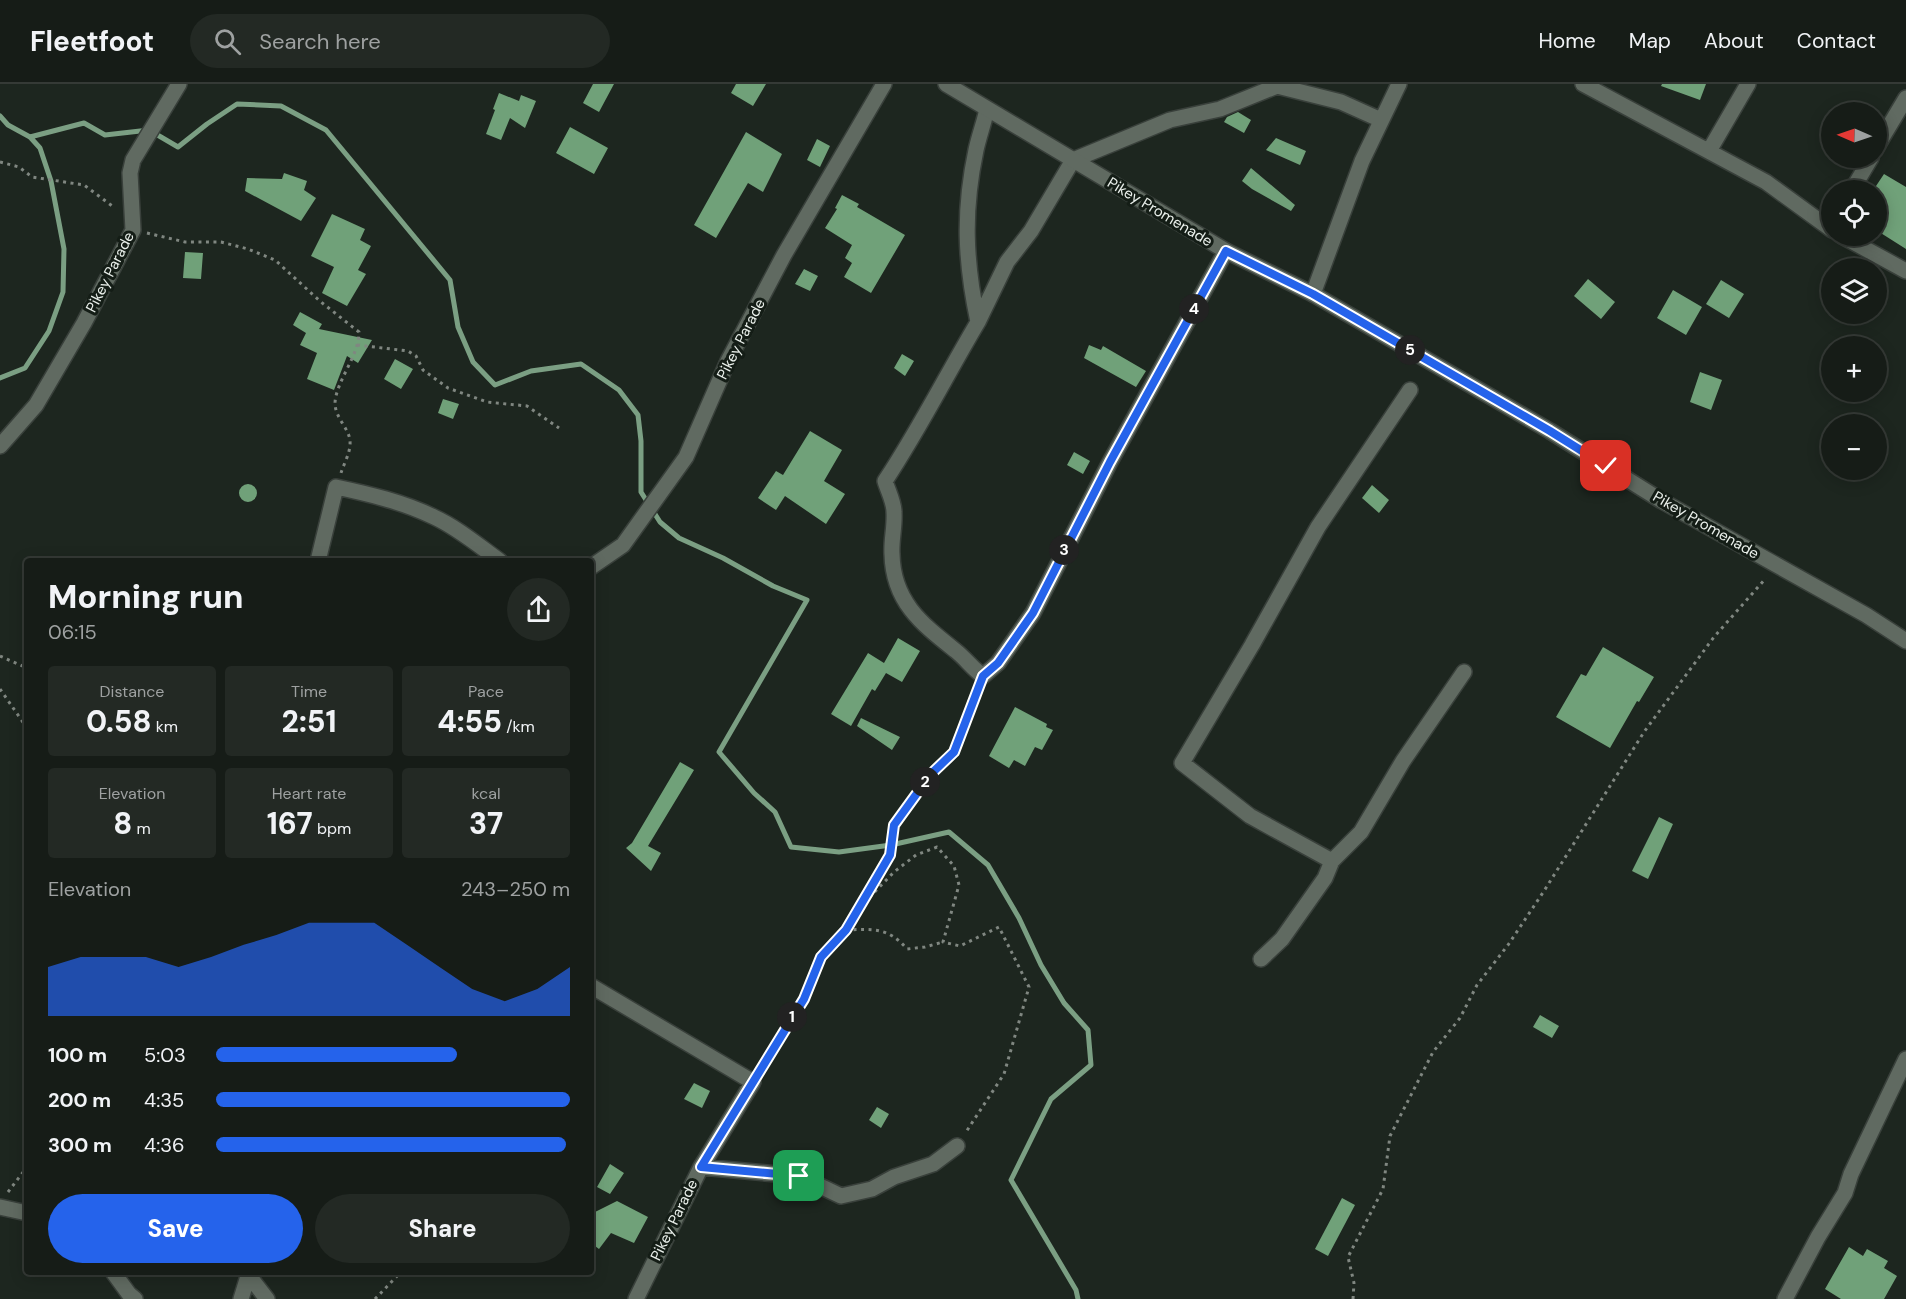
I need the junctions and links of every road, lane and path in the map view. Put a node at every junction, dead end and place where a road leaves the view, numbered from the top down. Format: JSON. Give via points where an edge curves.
{"nodes":[{"id":1,"x":179,"y":84,"type":"edge"},
{"id":2,"x":946,"y":84,"type":"edge"},
{"id":3,"x":1399,"y":84,"type":"edge"},
{"id":4,"x":1748,"y":84,"type":"edge"},
{"id":5,"x":1588,"y":85,"type":"edge"},
{"id":6,"x":964,"y":88,"type":"edge"},
{"id":7,"x":880,"y":90,"type":"edge"},
{"id":8,"x":1906,"y":98,"type":"edge"},
{"id":9,"x":987,"y":109,"type":"junction"},
{"id":10,"x":1380,"y":120,"type":"junction"},
{"id":11,"x":1887,"y":130,"type":"edge"},
{"id":12,"x":1708,"y":151,"type":"junction"},
{"id":13,"x":1073,"y":160,"type":"junction"},
{"id":14,"x":0,"y":162,"type":"edge"},
{"id":15,"x":1821,"y":220,"type":"edge"},
{"id":16,"x":133,"y":230,"type":"junction"},
{"id":17,"x":1863,"y":246,"type":"edge"},
{"id":18,"x":1226,"y":251,"type":"junction"},
{"id":19,"x":1906,"y":271,"type":"edge"},
{"id":20,"x":1313,"y":294,"type":"junction"},
{"id":21,"x":978,"y":321,"type":"junction"},
{"id":22,"x":357,"y":345,"type":"junction"},
{"id":23,"x":1410,"y":390,"type":"dead end"},
{"id":24,"x":559,"y":428,"type":"dead end"},
{"id":25,"x":0,"y":446,"type":"edge"},
{"id":26,"x":336,"y":487,"type":"junction"},
{"id":27,"x":319,"y":558,"type":"edge"},
{"id":28,"x":496,"y":558,"type":"edge"},
{"id":29,"x":594,"y":565,"type":"edge"},
{"id":30,"x":1777,"y":566,"type":"junction"},
{"id":31,"x":1906,"y":641,"type":"edge"},
{"id":32,"x":0,"y":656,"type":"edge"},
{"id":33,"x":24,"y":667,"type":"edge"},
{"id":34,"x":1464,"y":672,"type":"dead end"},
{"id":35,"x":983,"y":676,"type":"junction"},
{"id":36,"x":0,"y":689,"type":"edge"},
{"id":37,"x":24,"y":724,"type":"edge"},
{"id":38,"x":1332,"y":861,"type":"junction"},
{"id":39,"x":859,"y":908,"type":"junction"},
{"id":40,"x":846,"y":930,"type":"junction"},
{"id":41,"x":943,"y":942,"type":"junction"},
{"id":42,"x":1262,"y":959,"type":"dead end"},
{"id":43,"x":594,"y":988,"type":"edge"},
{"id":44,"x":1906,"y":1059,"type":"edge"},
{"id":45,"x":753,"y":1082,"type":"junction"},
{"id":46,"x":957,"y":1146,"type":"joint"},
{"id":47,"x":701,"y":1167,"type":"junction"},
{"id":48,"x":24,"y":1171,"type":"edge"},
{"id":49,"x":3,"y":1200,"type":"edge"},
{"id":50,"x":24,"y":1212,"type":"edge"},
{"id":51,"x":115,"y":1275,"type":"edge"},
{"id":52,"x":247,"y":1275,"type":"edge"},
{"id":53,"x":248,"y":1275,"type":"edge"},
{"id":54,"x":399,"y":1275,"type":"edge"},
{"id":55,"x":135,"y":1299,"type":"edge"},
{"id":56,"x":241,"y":1299,"type":"edge"},
{"id":57,"x":267,"y":1299,"type":"edge"},
{"id":58,"x":375,"y":1299,"type":"edge"},
{"id":59,"x":636,"y":1299,"type":"edge"},
{"id":60,"x":1353,"y":1299,"type":"edge"},
{"id":61,"x":1785,"y":1299,"type":"edge"}],
"edges":[{"from":1,"to":16,"type":"street","name":"Pikey Parade","via":[[133,160]]},
{"from":2,"to":6,"type":"street","name":"Pikey Promenade"},
{"from":3,"to":10,"type":"street"},
{"from":4,"to":12,"type":"street"},
{"from":5,"to":12,"type":"street"},
{"from":6,"to":9,"type":"street","name":"Pikey Promenade"},
{"from":7,"to":29,"type":"street","name":"Pikey Parade","via":[[784,255],[734,350],[686,457],[623,545]]},
{"from":8,"to":11,"type":"street"},
{"from":9,"to":13,"type":"street","name":"Pikey Promenade"},
{"from":9,"to":21,"type":"street","via":[[976,148],[967,228],[968,263]]},
{"from":10,"to":13,"type":"street","via":[[1341,102],[1277,86],[1220,109],[1170,120]]},
{"from":10,"to":20,"type":"street"},
{"from":12,"to":15,"type":"street","via":[[1766,182]]},
{"from":13,"to":18,"type":"street","name":"Pikey Promenade"},
{"from":13,"to":21,"type":"street","via":[[1031,231],[1007,262]]},
{"from":14,"to":16,"type":"path","via":[[19,167],[32,177],[84,185],[113,206]]},
{"from":16,"to":22,"type":"path","via":[[185,242],[221,242],[275,260],[358,332]]},
{"from":16,"to":25,"type":"street","name":"Pikey Parade","via":[[36,405]]},
{"from":17,"to":19,"type":"street"},
{"from":18,"to":20,"type":"street","name":"Pikey Promenade"},
{"from":18,"to":35,"type":"street","via":[[1110,462],[1033,613],[998,663]]},
{"from":20,"to":30,"type":"street","name":"Pikey Promenade"},
{"from":21,"to":35,"type":"street","via":[[885,481],[894,509],[894,573],[904,602],[928,629]]},
{"from":22,"to":24,"type":"path","via":[[408,351],[416,356],[423,370],[448,388],[487,402],[527,406]]},
{"from":22,"to":26,"type":"path","via":[[335,401],[350,438]]},
{"from":23,"to":38,"type":"street","via":[[1318,527],[1182,764],[1250,816]]},
{"from":26,"to":27,"type":"street"},
{"from":26,"to":28,"type":"street","via":[[435,517]]},
{"from":30,"to":31,"type":"street","name":"Pikey Promenade"},
{"from":30,"to":60,"type":"path","via":[[1714,638],[1644,732],[1544,891],[1477,985],[1461,1018],[1433,1052],[1390,1136],[1383,1189],[1348,1257]]},
{"from":32,"to":33,"type":"path"},
{"from":34,"to":38,"type":"street","via":[[1403,761],[1361,832]]},
{"from":35,"to":39,"type":"path","via":[[954,752],[931,774],[894,825],[890,855]]},
{"from":36,"to":37,"type":"path"},
{"from":38,"to":42,"type":"street","via":[[1325,878],[1282,939]]},
{"from":39,"to":40,"type":"path"},
{"from":39,"to":41,"type":"path","via":[[901,866],[937,847],[954,866],[959,885]]},
{"from":40,"to":41,"type":"path","via":[[873,929],[896,936],[907,949]]},
{"from":40,"to":45,"type":"path","via":[[821,957],[804,999]]},
{"from":41,"to":46,"type":"path","via":[[960,946],[999,927],[1029,987],[1004,1074]]},
{"from":43,"to":45,"type":"street"},
{"from":44,"to":61,"type":"street","via":[[1845,1192]]},
{"from":45,"to":47,"type":"street","name":"Pikey Parade"},
{"from":46,"to":47,"type":"street","via":[[933,1164],[872,1189],[841,1196],[799,1176]]},
{"from":47,"to":59,"type":"street","name":"Pikey Parade"},
{"from":48,"to":49,"type":"path"},
{"from":49,"to":50,"type":"street"},
{"from":51,"to":55,"type":"street"},
{"from":52,"to":56,"type":"street"},
{"from":53,"to":57,"type":"street"},
{"from":54,"to":58,"type":"path"}]}
